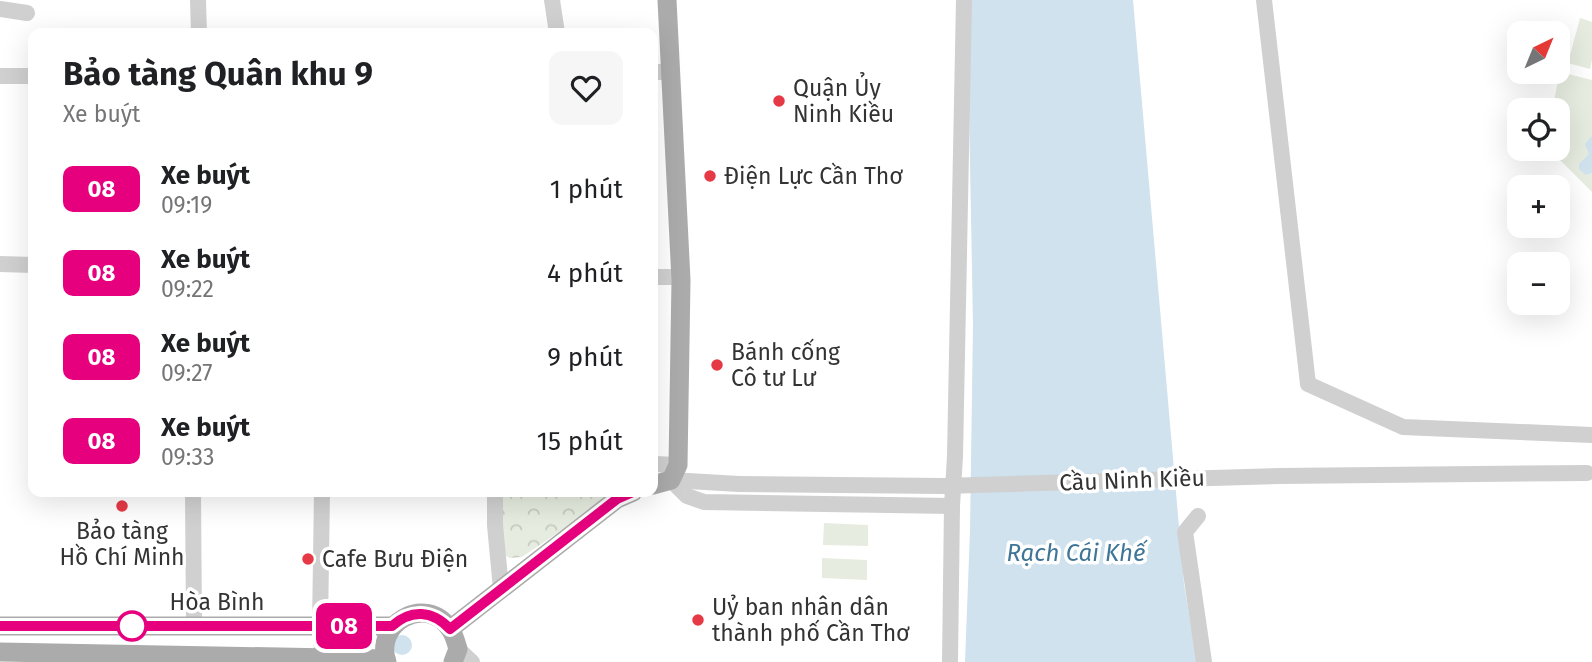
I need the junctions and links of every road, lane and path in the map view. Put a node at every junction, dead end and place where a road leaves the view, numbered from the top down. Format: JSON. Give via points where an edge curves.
{"nodes":[{"id":1,"x":198,"y":0,"type":"edge"},
{"id":2,"x":552,"y":0,"type":"edge"},
{"id":3,"x":667,"y":0,"type":"edge"},
{"id":4,"x":964,"y":0,"type":"edge"},
{"id":5,"x":1264,"y":0,"type":"edge"},
{"id":6,"x":0,"y":9,"type":"edge"},
{"id":7,"x":27,"y":13,"type":"dead end"},
{"id":8,"x":199,"y":28,"type":"edge"},
{"id":9,"x":556,"y":28,"type":"edge"},
{"id":10,"x":662,"y":72,"type":"edge"},
{"id":11,"x":0,"y":76,"type":"edge"},
{"id":12,"x":28,"y":76,"type":"edge"},
{"id":13,"x":0,"y":264,"type":"edge"},
{"id":14,"x":28,"y":265,"type":"edge"},
{"id":15,"x":658,"y":277,"type":"edge"},
{"id":16,"x":681,"y":277,"type":"junction"},
{"id":17,"x":1592,"y":435,"type":"edge"},
{"id":18,"x":1590,"y":473,"type":"edge"},
{"id":19,"x":667,"y":477,"type":"edge"},
{"id":20,"x":193,"y":497,"type":"edge"},
{"id":21,"x":322,"y":497,"type":"edge"},
{"id":22,"x":495,"y":497,"type":"edge"},
{"id":23,"x":621,"y":497,"type":"edge"},
{"id":24,"x":952,"y":506,"type":"junction"},
{"id":25,"x":1198,"y":516,"type":"dead end"},
{"id":26,"x":501,"y":589,"type":"junction"},
{"id":27,"x":0,"y":626,"type":"edge"},
{"id":28,"x":194,"y":626,"type":"junction"},
{"id":29,"x":320,"y":626,"type":"junction"},
{"id":30,"x":392,"y":626,"type":"junction"},
{"id":31,"x":450,"y":629,"type":"junction"},
{"id":32,"x":0,"y":652,"type":"edge"},
{"id":33,"x":461,"y":658,"type":"edge"},
{"id":34,"x":178,"y":659,"type":"edge"},
{"id":35,"x":322,"y":660,"type":"edge"},
{"id":36,"x":387,"y":660,"type":"edge"},
{"id":37,"x":950,"y":662,"type":"edge"},
{"id":38,"x":1204,"y":662,"type":"edge"}],
"edges":[{"from":1,"to":8,"type":"street"},
{"from":2,"to":9,"type":"street"},
{"from":3,"to":10,"type":"main road"},
{"from":4,"to":24,"type":"street"},
{"from":5,"to":17,"type":"street","via":[[1308,384],[1403,427]]},
{"from":6,"to":7,"type":"street"},
{"from":10,"to":16,"type":"main road"},
{"from":11,"to":12,"type":"street"},
{"from":13,"to":14,"type":"street"},
{"from":15,"to":16,"type":"street"},
{"from":16,"to":19,"type":"main road"},
{"from":18,"to":19,"type":"street","name":"Cầu Ninh Kiều","bridge":true,"via":[[944,486],[739,484]]},
{"from":19,"to":24,"type":"street","via":[[687,496],[704,502]]},
{"from":20,"to":28,"type":"street"},
{"from":21,"to":29,"type":"street"},
{"from":22,"to":26,"type":"street"},
{"from":23,"to":26,"type":"main road"},
{"from":24,"to":37,"type":"street"},
{"from":25,"to":38,"type":"street","via":[[1185,531]]},
{"from":26,"to":31,"type":"main road"},
{"from":27,"to":28,"type":"main road","name":"Hòa Bình"},
{"from":28,"to":29,"type":"main road","name":"Hòa Bình"},
{"from":29,"to":30,"type":"main road","name":"Hòa Bình"},
{"from":29,"to":35,"type":"street"},
{"from":30,"to":31,"type":"main road","via":[[410,614],[421,613],[432,615]]},
{"from":30,"to":36,"type":"main road","via":[[384,648]]},
{"from":31,"to":33,"type":"main road"},
{"from":32,"to":34,"type":"main road"},
{"from":34,"to":35,"type":"main road"},
{"from":35,"to":36,"type":"main road"}]}
